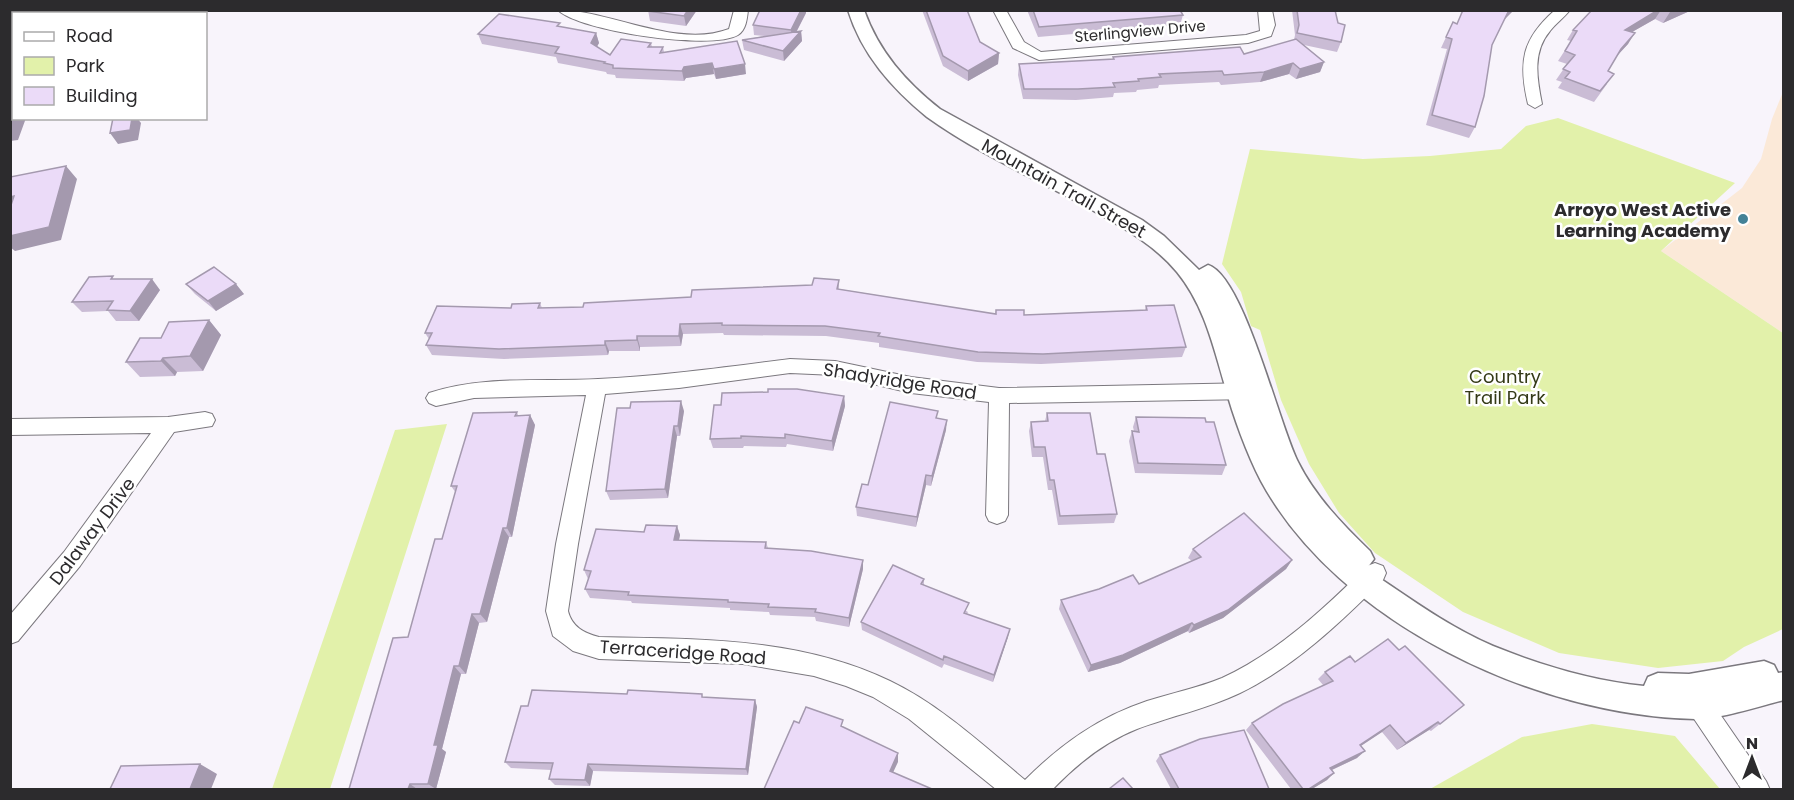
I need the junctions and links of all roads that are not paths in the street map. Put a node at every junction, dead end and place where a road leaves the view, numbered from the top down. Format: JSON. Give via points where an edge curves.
{"nodes":[{"id":1,"x":564,"y":10,"type":"edge"},
{"id":2,"x":741,"y":10,"type":"edge"},
{"id":3,"x":856,"y":10,"type":"edge"},
{"id":4,"x":870,"y":10,"type":"edge"},
{"id":5,"x":999,"y":10,"type":"edge"},
{"id":6,"x":1266,"y":10,"type":"edge"},
{"id":7,"x":1564,"y":10,"type":"edge"},
{"id":8,"x":1535,"y":104,"type":"dead end"},
{"id":9,"x":597,"y":387,"type":"junction"},
{"id":10,"x":1248,"y":391,"type":"junction"},
{"id":11,"x":999,"y":396,"type":"junction"},
{"id":12,"x":436,"y":398,"type":"dead end"},
{"id":13,"x":205,"y":420,"type":"dead end"},
{"id":14,"x":168,"y":425,"type":"junction"},
{"id":15,"x":10,"y":427,"type":"edge"},
{"id":16,"x":997,"y":515,"type":"dead end"},
{"id":17,"x":1370,"y":578,"type":"junction"},
{"id":18,"x":10,"y":633,"type":"edge"},
{"id":19,"x":1784,"y":671,"type":"edge"},
{"id":20,"x":1784,"y":686,"type":"edge"},
{"id":21,"x":1694,"y":697,"type":"junction"},
{"id":22,"x":1017,"y":789,"type":"edge"},
{"id":23,"x":1034,"y":789,"type":"edge"},
{"id":24,"x":1757,"y":789,"type":"edge"}],
"edges":[{"from":1,"to":2,"type":"street","via":[[624,27],[708,38],[734,32]]},
{"from":3,"to":10,"type":"street","name":"Mountain Trail Street","via":[[886,66],[927,109],[1135,225],[1182,264],[1210,305]]},
{"from":4,"to":10,"type":"street","name":"Mountain Trail Street","via":[[900,63],[939,104],[1143,216],[1174,238],[1205,269],[1236,322]]},
{"from":5,"to":6,"type":"street","name":"Sterlingview Drive","via":[[1012,38],[1039,56],[1248,39],[1266,33]]},
{"from":7,"to":8,"type":"street","via":[[1542,30],[1529,56]]},
{"from":9,"to":11,"type":"street","name":"Shadyridge Road","via":[[790,366],[835,368],[919,387]]},
{"from":9,"to":12,"type":"street","name":"Shadyridge Road","via":[[474,390]]},
{"from":9,"to":22,"type":"street","name":"Terraceridge Road","via":[[557,610],[561,628],[581,643],[599,648],[714,650],[839,672],[881,689],[906,705]]},
{"from":10,"to":11,"type":"street","name":"Shadyridge Road"},
{"from":10,"to":17,"type":"street","name":"Mountain Trail Street","via":[[1261,454],[1290,507],[1324,548]]},
{"from":11,"to":16,"type":"street"},
{"from":13,"to":14,"type":"street"},
{"from":14,"to":15,"type":"street"},
{"from":14,"to":18,"type":"street","name":"Dalaway Drive","via":[[72,559]]},
{"from":17,"to":21,"type":"street","name":"Mountain Trail Street","via":[[1417,619],[1483,656],[1554,682],[1630,699]]},
{"from":17,"to":23,"type":"street","via":[[1284,652],[1254,671],[1216,692],[1099,734]]},
{"from":19,"to":21,"type":"street","name":"Mountain Trail Street"},
{"from":20,"to":21,"type":"street","name":"Mountain Trail Street"},
{"from":21,"to":24,"type":"street"}]}
